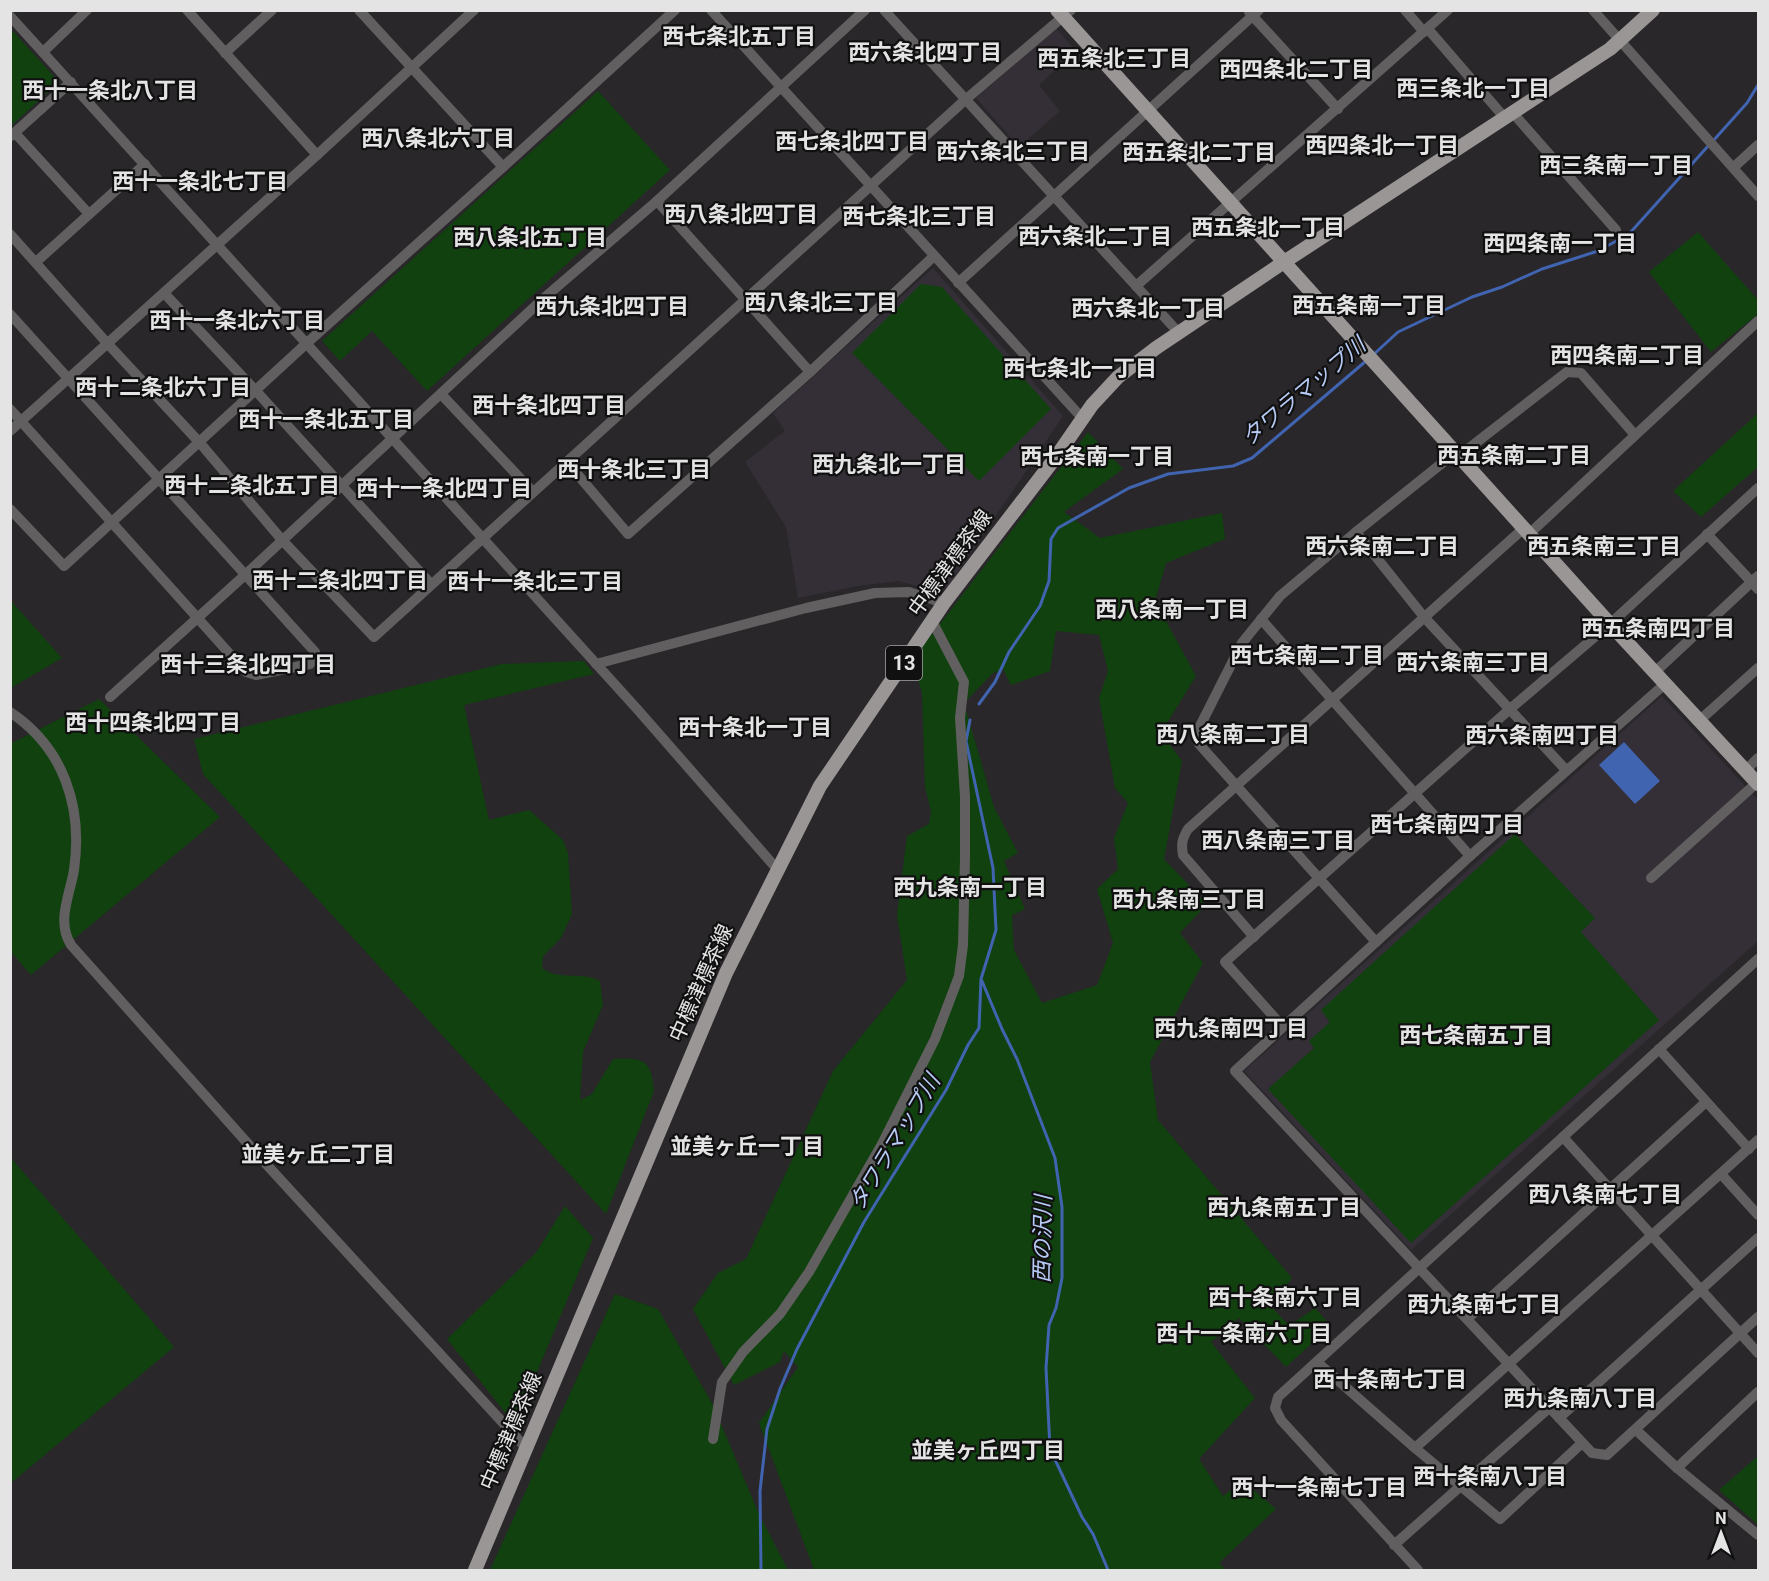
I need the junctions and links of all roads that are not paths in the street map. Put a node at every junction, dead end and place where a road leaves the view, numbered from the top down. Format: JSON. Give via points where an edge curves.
{"nodes":[{"id":1,"x":87,"y":10,"type":"edge"},
{"id":2,"x":187,"y":10,"type":"edge"},
{"id":3,"x":272,"y":10,"type":"edge"},
{"id":4,"x":359,"y":10,"type":"edge"},
{"id":5,"x":474,"y":10,"type":"edge"},
{"id":6,"x":675,"y":10,"type":"edge"},
{"id":7,"x":711,"y":10,"type":"edge"},
{"id":8,"x":866,"y":10,"type":"edge"},
{"id":9,"x":884,"y":10,"type":"edge"},
{"id":10,"x":1405,"y":10,"type":"edge"},
{"id":11,"x":1448,"y":10,"type":"edge"},
{"id":12,"x":1593,"y":10,"type":"edge"},
{"id":13,"x":1653,"y":10,"type":"edge"},
{"id":14,"x":1253,"y":12,"type":"edge"},
{"id":15,"x":1063,"y":13,"type":"edge"},
{"id":16,"x":11,"y":16,"type":"edge"},
{"id":17,"x":1426,"y":31,"type":"junction"},
{"id":18,"x":1621,"y":41,"type":"junction"},
{"id":19,"x":43,"y":52,"type":"junction"},
{"id":20,"x":225,"y":53,"type":"junction"},
{"id":21,"x":410,"y":68,"type":"junction"},
{"id":22,"x":71,"y":82,"type":"junction"},
{"id":23,"x":783,"y":88,"type":"junction"},
{"id":24,"x":965,"y":100,"type":"junction"},
{"id":25,"x":1338,"y":109,"type":"junction"},
{"id":26,"x":1148,"y":112,"type":"junction"},
{"id":27,"x":1508,"y":115,"type":"junction"},
{"id":28,"x":13,"y":134,"type":"edge"},
{"id":29,"x":1758,"y":145,"type":"edge"},
{"id":30,"x":317,"y":155,"type":"junction"},
{"id":31,"x":145,"y":164,"type":"junction"},
{"id":32,"x":503,"y":167,"type":"junction"},
{"id":33,"x":1734,"y":167,"type":"junction"},
{"id":34,"x":870,"y":186,"type":"junction"},
{"id":35,"x":1054,"y":196,"type":"junction"},
{"id":36,"x":1758,"y":196,"type":"edge"},
{"id":37,"x":657,"y":201,"type":"junction"},
{"id":38,"x":1232,"y":203,"type":"junction"},
{"id":39,"x":89,"y":214,"type":"junction"},
{"id":40,"x":1616,"y":230,"type":"dead end"},
{"id":41,"x":10,"y":234,"type":"edge"},
{"id":42,"x":218,"y":245,"type":"junction"},
{"id":43,"x":934,"y":256,"type":"junction"},
{"id":44,"x":36,"y":262,"type":"junction"},
{"id":45,"x":1284,"y":262,"type":"junction"},
{"id":46,"x":958,"y":283,"type":"junction"},
{"id":47,"x":1136,"y":286,"type":"junction"},
{"id":48,"x":164,"y":293,"type":"junction"},
{"id":49,"x":746,"y":301,"type":"junction"},
{"id":50,"x":10,"y":314,"type":"edge"},
{"id":51,"x":1758,"y":321,"type":"edge"},
{"id":52,"x":1179,"y":333,"type":"junction"},
{"id":53,"x":107,"y":343,"type":"junction"},
{"id":54,"x":307,"y":343,"type":"junction"},
{"id":55,"x":810,"y":372,"type":"junction"},
{"id":56,"x":69,"y":378,"type":"junction"},
{"id":57,"x":256,"y":391,"type":"junction"},
{"id":58,"x":441,"y":394,"type":"junction"},
{"id":59,"x":10,"y":409,"type":"edge"},
{"id":60,"x":1083,"y":419,"type":"junction"},
{"id":61,"x":22,"y":421,"type":"junction"},
{"id":62,"x":10,"y":431,"type":"edge"},
{"id":63,"x":1635,"y":435,"type":"junction"},
{"id":64,"x":393,"y":439,"type":"junction"},
{"id":65,"x":200,"y":443,"type":"junction"},
{"id":66,"x":1458,"y":454,"type":"junction"},
{"id":67,"x":567,"y":462,"type":"junction"},
{"id":68,"x":160,"y":479,"type":"junction"},
{"id":69,"x":341,"y":486,"type":"junction"},
{"id":70,"x":1758,"y":488,"type":"edge"},
{"id":71,"x":533,"y":492,"type":"junction"},
{"id":72,"x":10,"y":509,"type":"edge"},
{"id":73,"x":113,"y":522,"type":"junction"},
{"id":74,"x":1526,"y":531,"type":"junction"},
{"id":75,"x":1356,"y":532,"type":"junction"},
{"id":76,"x":1707,"y":534,"type":"junction"},
{"id":77,"x":481,"y":538,"type":"junction"},
{"id":78,"x":282,"y":540,"type":"junction"},
{"id":79,"x":245,"y":575,"type":"junction"},
{"id":80,"x":1756,"y":582,"type":"edge"},
{"id":81,"x":431,"y":584,"type":"junction"},
{"id":82,"x":944,"y":603,"type":"junction"},
{"id":83,"x":198,"y":616,"type":"junction"},
{"id":84,"x":1424,"y":616,"type":"junction"},
{"id":85,"x":1261,"y":619,"type":"junction"},
{"id":86,"x":932,"y":621,"type":"junction"},
{"id":87,"x":1610,"y":624,"type":"junction"},
{"id":88,"x":596,"y":664,"type":"junction"},
{"id":89,"x":1758,"y":668,"type":"edge"},
{"id":90,"x":1656,"y":672,"type":"junction"},
{"id":91,"x":1666,"y":683,"type":"junction"},
{"id":92,"x":110,"y":697,"type":"dead end"},
{"id":93,"x":1332,"y":700,"type":"junction"},
{"id":94,"x":1510,"y":709,"type":"junction"},
{"id":95,"x":10,"y":712,"type":"edge"},
{"id":96,"x":1700,"y":720,"type":"junction"},
{"id":97,"x":1758,"y":758,"type":"edge"},
{"id":98,"x":1566,"y":770,"type":"junction"},
{"id":99,"x":1746,"y":770,"type":"junction"},
{"id":100,"x":1236,"y":785,"type":"junction"},
{"id":101,"x":1755,"y":786,"type":"edge"},
{"id":102,"x":1415,"y":794,"type":"junction"},
{"id":103,"x":1470,"y":856,"type":"junction"},
{"id":104,"x":777,"y":869,"type":"junction"},
{"id":105,"x":1321,"y":878,"type":"junction"},
{"id":106,"x":1651,"y":878,"type":"dead end"},
{"id":107,"x":1254,"y":937,"type":"junction"},
{"id":108,"x":1377,"y":942,"type":"junction"},
{"id":109,"x":1758,"y":959,"type":"edge"},
{"id":110,"x":1282,"y":1026,"type":"junction"},
{"id":111,"x":1659,"y":1049,"type":"junction"},
{"id":112,"x":1706,"y":1102,"type":"junction"},
{"id":113,"x":1563,"y":1137,"type":"junction"},
{"id":114,"x":1758,"y":1140,"type":"edge"},
{"id":115,"x":1749,"y":1149,"type":"junction"},
{"id":116,"x":1722,"y":1174,"type":"junction"},
{"id":117,"x":1611,"y":1189,"type":"junction"},
{"id":118,"x":1758,"y":1215,"type":"edge"},
{"id":119,"x":1653,"y":1236,"type":"junction"},
{"id":120,"x":1758,"y":1238,"type":"edge"},
{"id":121,"x":1419,"y":1268,"type":"junction"},
{"id":122,"x":1701,"y":1289,"type":"junction"},
{"id":123,"x":1758,"y":1317,"type":"edge"},
{"id":124,"x":1467,"y":1319,"type":"junction"},
{"id":125,"x":1740,"y":1333,"type":"junction"},
{"id":126,"x":1758,"y":1353,"type":"edge"},
{"id":127,"x":1317,"y":1362,"type":"junction"},
{"id":128,"x":1509,"y":1364,"type":"junction"},
{"id":129,"x":1758,"y":1392,"type":"edge"},
{"id":130,"x":1549,"y":1408,"type":"junction"},
{"id":131,"x":1559,"y":1418,"type":"junction"},
{"id":132,"x":1636,"y":1430,"type":"junction"},
{"id":133,"x":712,"y":1439,"type":"dead end"},
{"id":134,"x":1582,"y":1443,"type":"junction"},
{"id":135,"x":526,"y":1448,"type":"junction"},
{"id":136,"x":1415,"y":1448,"type":"junction"},
{"id":137,"x":1677,"y":1468,"type":"junction"},
{"id":138,"x":1461,"y":1487,"type":"junction"},
{"id":139,"x":1757,"y":1532,"type":"edge"},
{"id":140,"x":1394,"y":1545,"type":"junction"},
{"id":141,"x":475,"y":1570,"type":"edge"},
{"id":142,"x":1418,"y":1570,"type":"edge"}],
"edges":[{"from":1,"to":19,"type":"street"},
{"from":2,"to":20,"type":"street"},
{"from":3,"to":20,"type":"street"},
{"from":4,"to":21,"type":"street"},
{"from":5,"to":21,"type":"street"},
{"from":6,"to":32,"type":"street"},
{"from":7,"to":23,"type":"street"},
{"from":8,"to":23,"type":"street"},
{"from":9,"to":24,"type":"street"},
{"from":10,"to":17,"type":"street"},
{"from":11,"to":17,"type":"street"},
{"from":12,"to":18,"type":"street"},
{"from":13,"to":18,"type":"main road","name":"中標津標茶線","number":"13"},
{"from":14,"to":25,"type":"street"},
{"from":14,"to":26,"type":"street"},
{"from":15,"to":24,"type":"street"},
{"from":15,"to":26,"type":"main road"},
{"from":16,"to":19,"type":"street"},
{"from":17,"to":25,"type":"street"},
{"from":17,"to":27,"type":"street"},
{"from":18,"to":27,"type":"main road","name":"中標津標茶線","number":"13"},
{"from":18,"to":33,"type":"street"},
{"from":19,"to":22,"type":"street"},
{"from":20,"to":30,"type":"street"},
{"from":21,"to":30,"type":"street"},
{"from":21,"to":32,"type":"street"},
{"from":22,"to":28,"type":"street"},
{"from":22,"to":31,"type":"street"},
{"from":23,"to":34,"type":"street"},
{"from":23,"to":37,"type":"street"},
{"from":24,"to":34,"type":"street"},
{"from":24,"to":35,"type":"street"},
{"from":25,"to":38,"type":"street"},
{"from":26,"to":35,"type":"street"},
{"from":26,"to":38,"type":"main road"},
{"from":27,"to":40,"type":"street"},
{"from":27,"to":45,"type":"main road","name":"中標津標茶線","number":"13"},
{"from":28,"to":39,"type":"street"},
{"from":29,"to":33,"type":"street"},
{"from":30,"to":42,"type":"street"},
{"from":31,"to":39,"type":"street"},
{"from":31,"to":42,"type":"street"},
{"from":32,"to":54,"type":"street"},
{"from":33,"to":36,"type":"street"},
{"from":34,"to":43,"type":"street"},
{"from":34,"to":49,"type":"street"},
{"from":35,"to":46,"type":"street"},
{"from":35,"to":47,"type":"street"},
{"from":37,"to":49,"type":"street"},
{"from":37,"to":58,"type":"street"},
{"from":38,"to":45,"type":"main road"},
{"from":38,"to":47,"type":"street"},
{"from":39,"to":44,"type":"street"},
{"from":41,"to":44,"type":"street"},
{"from":42,"to":48,"type":"street"},
{"from":42,"to":54,"type":"street"},
{"from":43,"to":46,"type":"street"},
{"from":43,"to":55,"type":"street"},
{"from":44,"to":53,"type":"street"},
{"from":45,"to":52,"type":"main road","name":"中標津標茶線","number":"13"},
{"from":45,"to":66,"type":"main road"},
{"from":46,"to":60,"type":"street"},
{"from":47,"to":52,"type":"street"},
{"from":48,"to":53,"type":"street"},
{"from":48,"to":57,"type":"street"},
{"from":49,"to":55,"type":"street"},
{"from":49,"to":67,"type":"street"},
{"from":50,"to":56,"type":"street"},
{"from":51,"to":63,"type":"street"},
{"from":52,"to":60,"type":"main road","name":"中標津標茶線","number":"13","via":[[1118,377]]},
{"from":53,"to":56,"type":"street"},
{"from":53,"to":65,"type":"street"},
{"from":54,"to":57,"type":"street"},
{"from":54,"to":64,"type":"street"},
{"from":55,"to":67,"type":"street","via":[[628,534]]},
{"from":56,"to":61,"type":"street"},
{"from":56,"to":68,"type":"street"},
{"from":57,"to":65,"type":"street"},
{"from":57,"to":69,"type":"street"},
{"from":58,"to":64,"type":"street"},
{"from":58,"to":71,"type":"street"},
{"from":59,"to":61,"type":"street"},
{"from":60,"to":82,"type":"main road","name":"中標津標茶線","number":"13"},
{"from":61,"to":62,"type":"street"},
{"from":61,"to":73,"type":"street"},
{"from":63,"to":66,"type":"street","via":[[1581,373],[1567,372]]},
{"from":63,"to":74,"type":"street"},
{"from":64,"to":69,"type":"street"},
{"from":64,"to":77,"type":"street"},
{"from":65,"to":68,"type":"street"},
{"from":65,"to":78,"type":"street"},
{"from":66,"to":74,"type":"main road"},
{"from":66,"to":75,"type":"street"},
{"from":67,"to":71,"type":"street"},
{"from":68,"to":73,"type":"street"},
{"from":68,"to":79,"type":"street"},
{"from":69,"to":78,"type":"street"},
{"from":69,"to":81,"type":"street"},
{"from":70,"to":76,"type":"street"},
{"from":71,"to":77,"type":"street"},
{"from":72,"to":73,"type":"street","via":[[64,566]]},
{"from":73,"to":83,"type":"street"},
{"from":74,"to":84,"type":"street"},
{"from":74,"to":87,"type":"main road"},
{"from":75,"to":84,"type":"street"},
{"from":75,"to":85,"type":"street","via":[[1280,596]]},
{"from":76,"to":80,"type":"street"},
{"from":76,"to":87,"type":"street"},
{"from":77,"to":81,"type":"street"},
{"from":77,"to":88,"type":"street"},
{"from":78,"to":79,"type":"street"},
{"from":78,"to":81,"type":"street","via":[[374,637]]},
{"from":79,"to":83,"type":"street"},
{"from":79,"to":83,"type":"street","via":[[315,652],[310,664],[256,675],[246,672]]},
{"from":80,"to":90,"type":"street"},
{"from":82,"to":86,"type":"main road","name":"中標津標茶線","number":"13"},
{"from":82,"to":88,"type":"street","via":[[909,592],[875,593]]},
{"from":83,"to":92,"type":"street"},
{"from":84,"to":93,"type":"street"},
{"from":84,"to":94,"type":"street"},
{"from":85,"to":93,"type":"street"},
{"from":85,"to":100,"type":"street","via":[[1242,644],[1198,730],[1199,744]]},
{"from":86,"to":104,"type":"main road","name":"中標津標茶線","number":"13","via":[[820,786]]},
{"from":86,"to":133,"type":"street","via":[[964,682],[960,718],[965,858],[959,976],[911,1088],[808,1272],[780,1314],[743,1352],[722,1382]]},
{"from":87,"to":90,"type":"main road"},
{"from":87,"to":94,"type":"street"},
{"from":88,"to":104,"type":"street"},
{"from":89,"to":96,"type":"street"},
{"from":90,"to":91,"type":"main road"},
{"from":91,"to":96,"type":"main road"},
{"from":91,"to":98,"type":"street"},
{"from":93,"to":100,"type":"street"},
{"from":93,"to":102,"type":"street"},
{"from":94,"to":98,"type":"street"},
{"from":94,"to":102,"type":"street"},
{"from":95,"to":135,"type":"street","via":[[47,744],[72,802],[76,845],[64,919],[71,945]]},
{"from":96,"to":99,"type":"main road"},
{"from":97,"to":99,"type":"street"},
{"from":98,"to":103,"type":"street"},
{"from":99,"to":101,"type":"main road"},
{"from":100,"to":105,"type":"street"},
{"from":100,"to":107,"type":"street","via":[[1188,830],[1181,847]]},
{"from":101,"to":106,"type":"street"},
{"from":102,"to":103,"type":"street"},
{"from":102,"to":105,"type":"street"},
{"from":103,"to":108,"type":"street"},
{"from":104,"to":135,"type":"main road","name":"中標津標茶線","number":"13","via":[[724,979]]},
{"from":105,"to":107,"type":"street"},
{"from":105,"to":108,"type":"street"},
{"from":107,"to":110,"type":"street","via":[[1225,962]]},
{"from":108,"to":110,"type":"street"},
{"from":109,"to":111,"type":"street"},
{"from":110,"to":121,"type":"street","via":[[1235,1071]]},
{"from":111,"to":112,"type":"street"},
{"from":111,"to":113,"type":"street"},
{"from":112,"to":115,"type":"street"},
{"from":112,"to":117,"type":"street"},
{"from":113,"to":117,"type":"street"},
{"from":113,"to":121,"type":"street"},
{"from":114,"to":115,"type":"street"},
{"from":115,"to":116,"type":"street"},
{"from":116,"to":118,"type":"street"},
{"from":116,"to":119,"type":"street"},
{"from":117,"to":119,"type":"street"},
{"from":117,"to":124,"type":"street"},
{"from":119,"to":122,"type":"street"},
{"from":119,"to":128,"type":"street"},
{"from":120,"to":122,"type":"street"},
{"from":121,"to":124,"type":"street"},
{"from":121,"to":127,"type":"street"},
{"from":122,"to":125,"type":"street"},
{"from":122,"to":131,"type":"street"},
{"from":123,"to":125,"type":"street"},
{"from":124,"to":128,"type":"street"},
{"from":125,"to":126,"type":"street"},
{"from":125,"to":132,"type":"street"},
{"from":127,"to":136,"type":"street"},
{"from":127,"to":140,"type":"street","via":[[1278,1397],[1277,1413]]},
{"from":128,"to":130,"type":"street"},
{"from":128,"to":136,"type":"street"},
{"from":129,"to":137,"type":"street"},
{"from":130,"to":131,"type":"street"},
{"from":130,"to":138,"type":"street"},
{"from":131,"to":134,"type":"street"},
{"from":132,"to":134,"type":"street","via":[[1606,1455],[1592,1453]]},
{"from":132,"to":137,"type":"street"},
{"from":134,"to":138,"type":"street","via":[[1500,1519]]},
{"from":135,"to":141,"type":"main road","name":"中標津標茶線","number":"13"},
{"from":136,"to":138,"type":"street"},
{"from":137,"to":139,"type":"street"},
{"from":138,"to":140,"type":"street"},
{"from":140,"to":142,"type":"street"}]}
